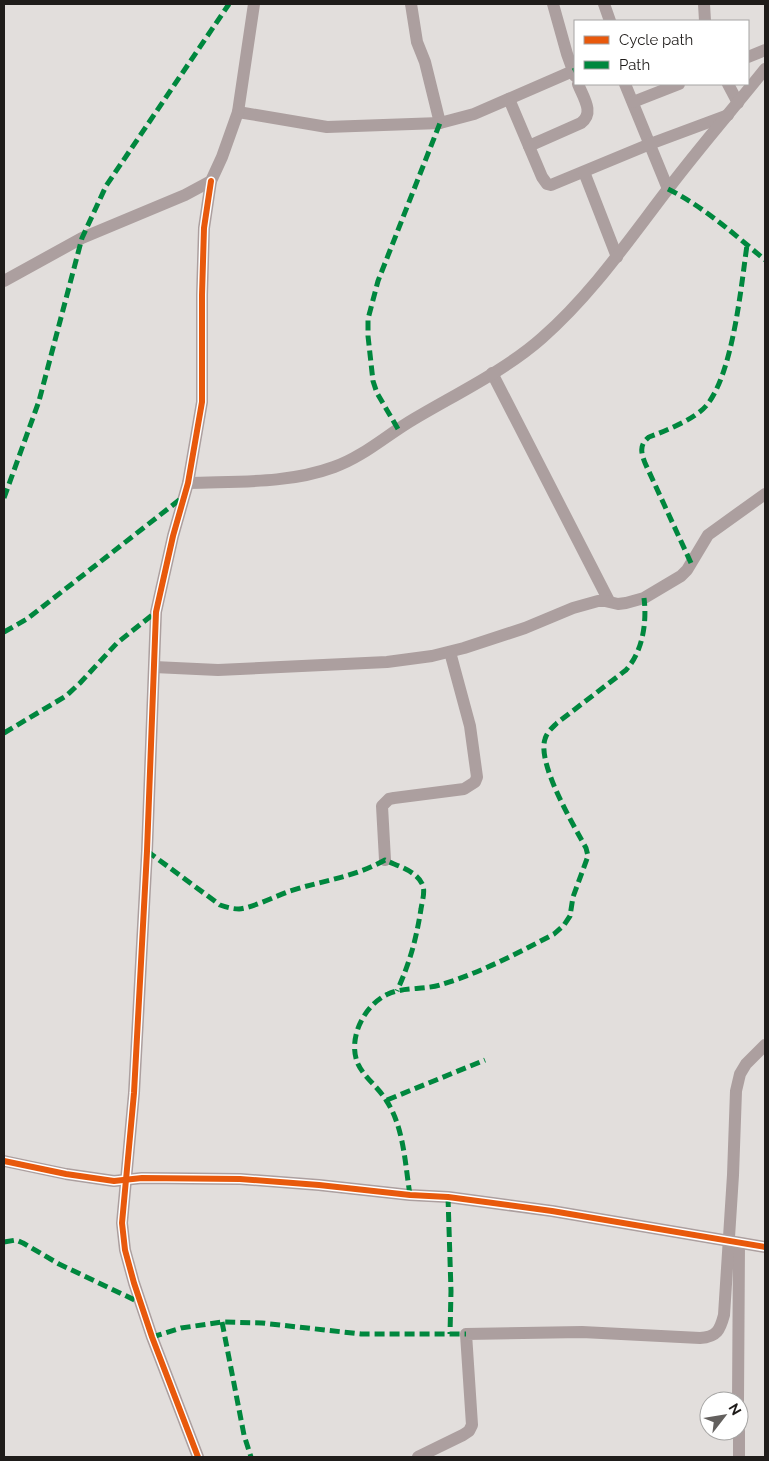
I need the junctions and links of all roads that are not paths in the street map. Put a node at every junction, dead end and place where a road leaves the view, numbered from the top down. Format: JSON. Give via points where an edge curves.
{"nodes":[{"id":1,"x":254,"y":4,"type":"edge"},
{"id":2,"x":412,"y":4,"type":"edge"},
{"id":3,"x":553,"y":4,"type":"edge"},
{"id":4,"x":604,"y":4,"type":"edge"},
{"id":5,"x":704,"y":4,"type":"edge"},
{"id":6,"x":610,"y":20,"type":"edge"},
{"id":7,"x":705,"y":20,"type":"edge"},
{"id":8,"x":765,"y":50,"type":"edge"},
{"id":9,"x":749,"y":57,"type":"edge"},
{"id":10,"x":765,"y":69,"type":"edge"},
{"id":11,"x":574,"y":74,"type":"edge"},
{"id":12,"x":578,"y":85,"type":"edge"},
{"id":13,"x":625,"y":85,"type":"edge"},
{"id":14,"x":676,"y":85,"type":"edge"},
{"id":15,"x":729,"y":85,"type":"edge"},
{"id":16,"x":508,"y":99,"type":"junction"},
{"id":17,"x":633,"y":102,"type":"junction"},
{"id":18,"x":738,"y":103,"type":"junction"},
{"id":19,"x":238,"y":112,"type":"junction"},
{"id":20,"x":728,"y":115,"type":"junction"},
{"id":21,"x":440,"y":123,"type":"junction"},
{"id":22,"x":650,"y":144,"type":"junction"},
{"id":23,"x":528,"y":146,"type":"junction"},
{"id":24,"x":584,"y":172,"type":"junction"},
{"id":25,"x":211,"y":181,"type":"junction"},
{"id":26,"x":668,"y":189,"type":"junction"},
{"id":27,"x":617,"y":257,"type":"junction"},
{"id":28,"x":4,"y":281,"type":"edge"},
{"id":29,"x":492,"y":373,"type":"junction"},
{"id":30,"x":188,"y":483,"type":"junction"},
{"id":31,"x":765,"y":494,"type":"edge"},
{"id":32,"x":609,"y":601,"type":"junction"},
{"id":33,"x":450,"y":652,"type":"junction"},
{"id":34,"x":154,"y":667,"type":"junction"},
{"id":35,"x":385,"y":860,"type":"dead end"},
{"id":36,"x":765,"y":1045,"type":"edge"},
{"id":37,"x":4,"y":1161,"type":"edge"},
{"id":38,"x":127,"y":1180,"type":"junction"},
{"id":39,"x":734,"y":1242,"type":"junction"},
{"id":40,"x":765,"y":1247,"type":"edge"},
{"id":41,"x":738,"y":1391,"type":"edge"},
{"id":42,"x":739,"y":1441,"type":"edge"},
{"id":43,"x":198,"y":1457,"type":"edge"},
{"id":44,"x":418,"y":1457,"type":"edge"},
{"id":45,"x":739,"y":1457,"type":"edge"}],
"edges":[{"from":1,"to":19,"type":"street"},
{"from":2,"to":21,"type":"street","via":[[417,42]]},
{"from":3,"to":11,"type":"street"},
{"from":4,"to":6,"type":"street"},
{"from":5,"to":7,"type":"street"},
{"from":8,"to":9,"type":"street"},
{"from":10,"to":18,"type":"street"},
{"from":11,"to":16,"type":"street"},
{"from":12,"to":23,"type":"street","via":[[588,110],[587,119]]},
{"from":13,"to":17,"type":"street"},
{"from":14,"to":17,"type":"street"},
{"from":15,"to":18,"type":"street"},
{"from":16,"to":21,"type":"street","via":[[474,114]]},
{"from":16,"to":23,"type":"street"},
{"from":17,"to":22,"type":"street"},
{"from":18,"to":20,"type":"street"},
{"from":19,"to":21,"type":"street","via":[[327,127]]},
{"from":19,"to":25,"type":"street"},
{"from":20,"to":22,"type":"street"},
{"from":20,"to":26,"type":"street"},
{"from":22,"to":24,"type":"street"},
{"from":22,"to":26,"type":"street"},
{"from":23,"to":24,"type":"street","via":[[547,184]]},
{"from":24,"to":27,"type":"street"},
{"from":25,"to":28,"type":"street","via":[[82,238]]},
{"from":25,"to":30,"type":"street","via":[[204,228],[202,402]]},
{"from":26,"to":27,"type":"street"},
{"from":27,"to":29,"type":"street","via":[[598,282],[541,339]]},
{"from":29,"to":30,"type":"street","via":[[335,467],[280,479]]},
{"from":29,"to":32,"type":"street"},
{"from":30,"to":34,"type":"street","via":[[156,612]]},
{"from":31,"to":32,"type":"street","via":[[708,535],[681,576],[644,598],[618,604]]},
{"from":32,"to":33,"type":"street","via":[[573,608]]},
{"from":33,"to":34,"type":"street","via":[[378,663],[218,670]]},
{"from":33,"to":35,"type":"street","via":[[470,726],[477,777],[464,789],[384,802]]},
{"from":34,"to":38,"type":"street","via":[[147,861]]},
{"from":36,"to":39,"type":"street","via":[[746,1064],[736,1091]]},
{"from":37,"to":38,"type":"street","via":[[91,1178]]},
{"from":38,"to":39,"type":"street","via":[[240,1179],[448,1196]]},
{"from":38,"to":43,"type":"street","via":[[122,1222],[125,1250],[152,1337]]},
{"from":39,"to":40,"type":"street"},
{"from":39,"to":41,"type":"street"},
{"from":39,"to":44,"type":"street","via":[[724,1315],[716,1334],[708,1338],[582,1332],[466,1334],[472,1425],[463,1435]]},
{"from":42,"to":45,"type":"street"}]}
